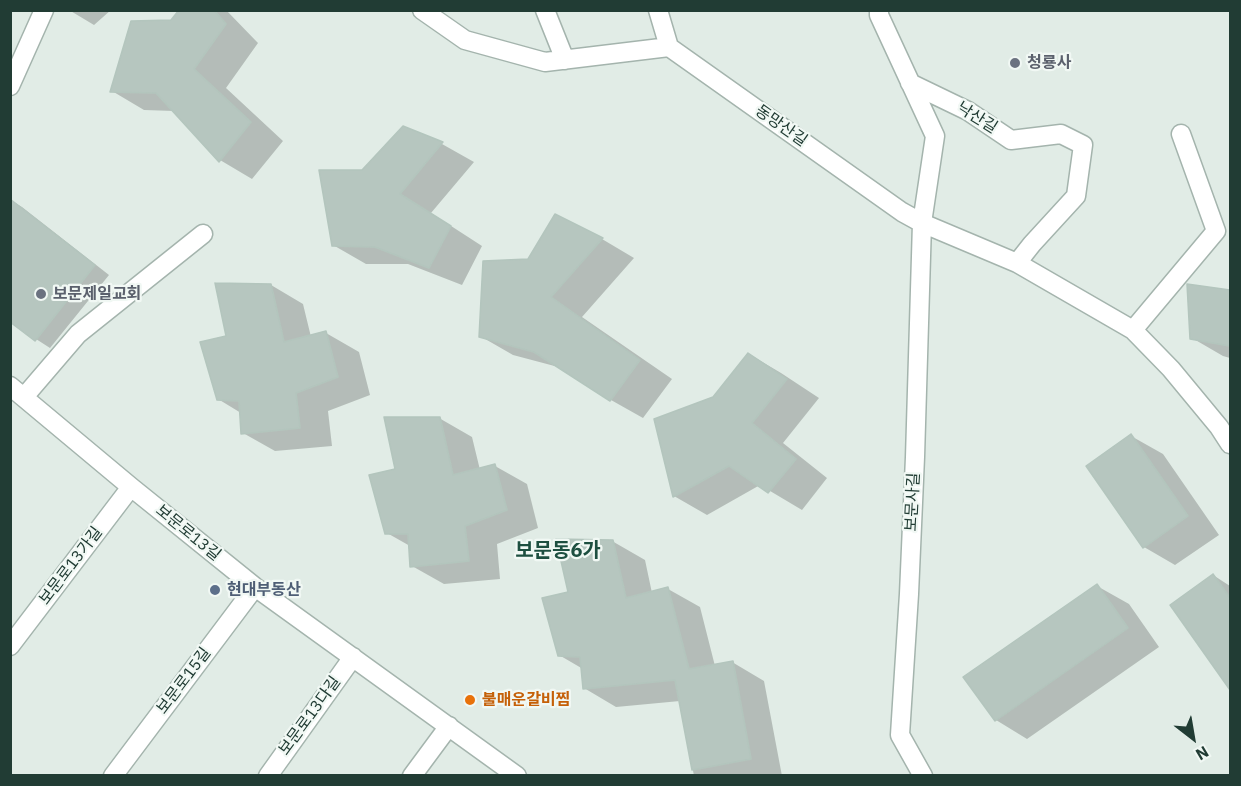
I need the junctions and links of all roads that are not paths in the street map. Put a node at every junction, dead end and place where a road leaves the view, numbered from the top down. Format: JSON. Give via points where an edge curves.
{"nodes":[{"id":1,"x":44,"y":10,"type":"edge"},
{"id":2,"x":422,"y":10,"type":"edge"},
{"id":3,"x":545,"y":10,"type":"edge"},
{"id":4,"x":658,"y":10,"type":"edge"},
{"id":5,"x":879,"y":10,"type":"edge"},
{"id":6,"x":669,"y":47,"type":"junction"},
{"id":7,"x":16,"y":58,"type":"edge"},
{"id":8,"x":565,"y":60,"type":"junction"},
{"id":9,"x":910,"y":82,"type":"junction"},
{"id":10,"x":10,"y":86,"type":"edge"},
{"id":11,"x":1181,"y":134,"type":"dead end"},
{"id":12,"x":922,"y":223,"type":"junction"},
{"id":13,"x":203,"y":234,"type":"dead end"},
{"id":14,"x":1017,"y":263,"type":"junction"},
{"id":15,"x":1133,"y":330,"type":"junction"},
{"id":16,"x":17,"y":392,"type":"edge"},
{"id":17,"x":1230,"y":444,"type":"edge"},
{"id":18,"x":131,"y":487,"type":"junction"},
{"id":19,"x":255,"y":586,"type":"junction"},
{"id":20,"x":10,"y":646,"type":"edge"},
{"id":21,"x":353,"y":657,"type":"junction"},
{"id":22,"x":449,"y":726,"type":"junction"},
{"id":23,"x":113,"y":776,"type":"edge"},
{"id":24,"x":268,"y":776,"type":"edge"},
{"id":25,"x":412,"y":776,"type":"edge"},
{"id":26,"x":518,"y":776,"type":"edge"},
{"id":27,"x":923,"y":776,"type":"edge"}],
"edges":[{"from":1,"to":7,"type":"street"},
{"from":2,"to":8,"type":"street","via":[[465,40],[545,62]]},
{"from":3,"to":8,"type":"street"},
{"from":4,"to":6,"type":"street"},
{"from":5,"to":9,"type":"street"},
{"from":6,"to":8,"type":"street"},
{"from":6,"to":12,"type":"street","name":"동망산길"},
{"from":7,"to":10,"type":"street"},
{"from":9,"to":12,"type":"street","via":[[935,136]]},
{"from":9,"to":14,"type":"street","name":"낙산길","via":[[968,111],[1011,140],[1061,134],[1083,146],[1076,196]]},
{"from":11,"to":15,"type":"street","via":[[1216,231]]},
{"from":12,"to":14,"type":"street"},
{"from":12,"to":27,"type":"street","name":"보문사길","via":[[914,491],[900,735]]},
{"from":13,"to":16,"type":"street","via":[[78,334]]},
{"from":14,"to":15,"type":"street"},
{"from":15,"to":17,"type":"street","via":[[1171,369]]},
{"from":16,"to":18,"type":"street","name":"보문로13길"},
{"from":18,"to":19,"type":"street","name":"보문로13길"},
{"from":18,"to":20,"type":"street","name":"보문로13가길"},
{"from":19,"to":21,"type":"street","name":"보문로13길"},
{"from":19,"to":23,"type":"street","name":"보문로15길"},
{"from":21,"to":22,"type":"street","name":"보문로13길"},
{"from":21,"to":24,"type":"street","name":"보문로13다길"},
{"from":22,"to":25,"type":"street"},
{"from":22,"to":26,"type":"street","name":"보문로13길"}]}
